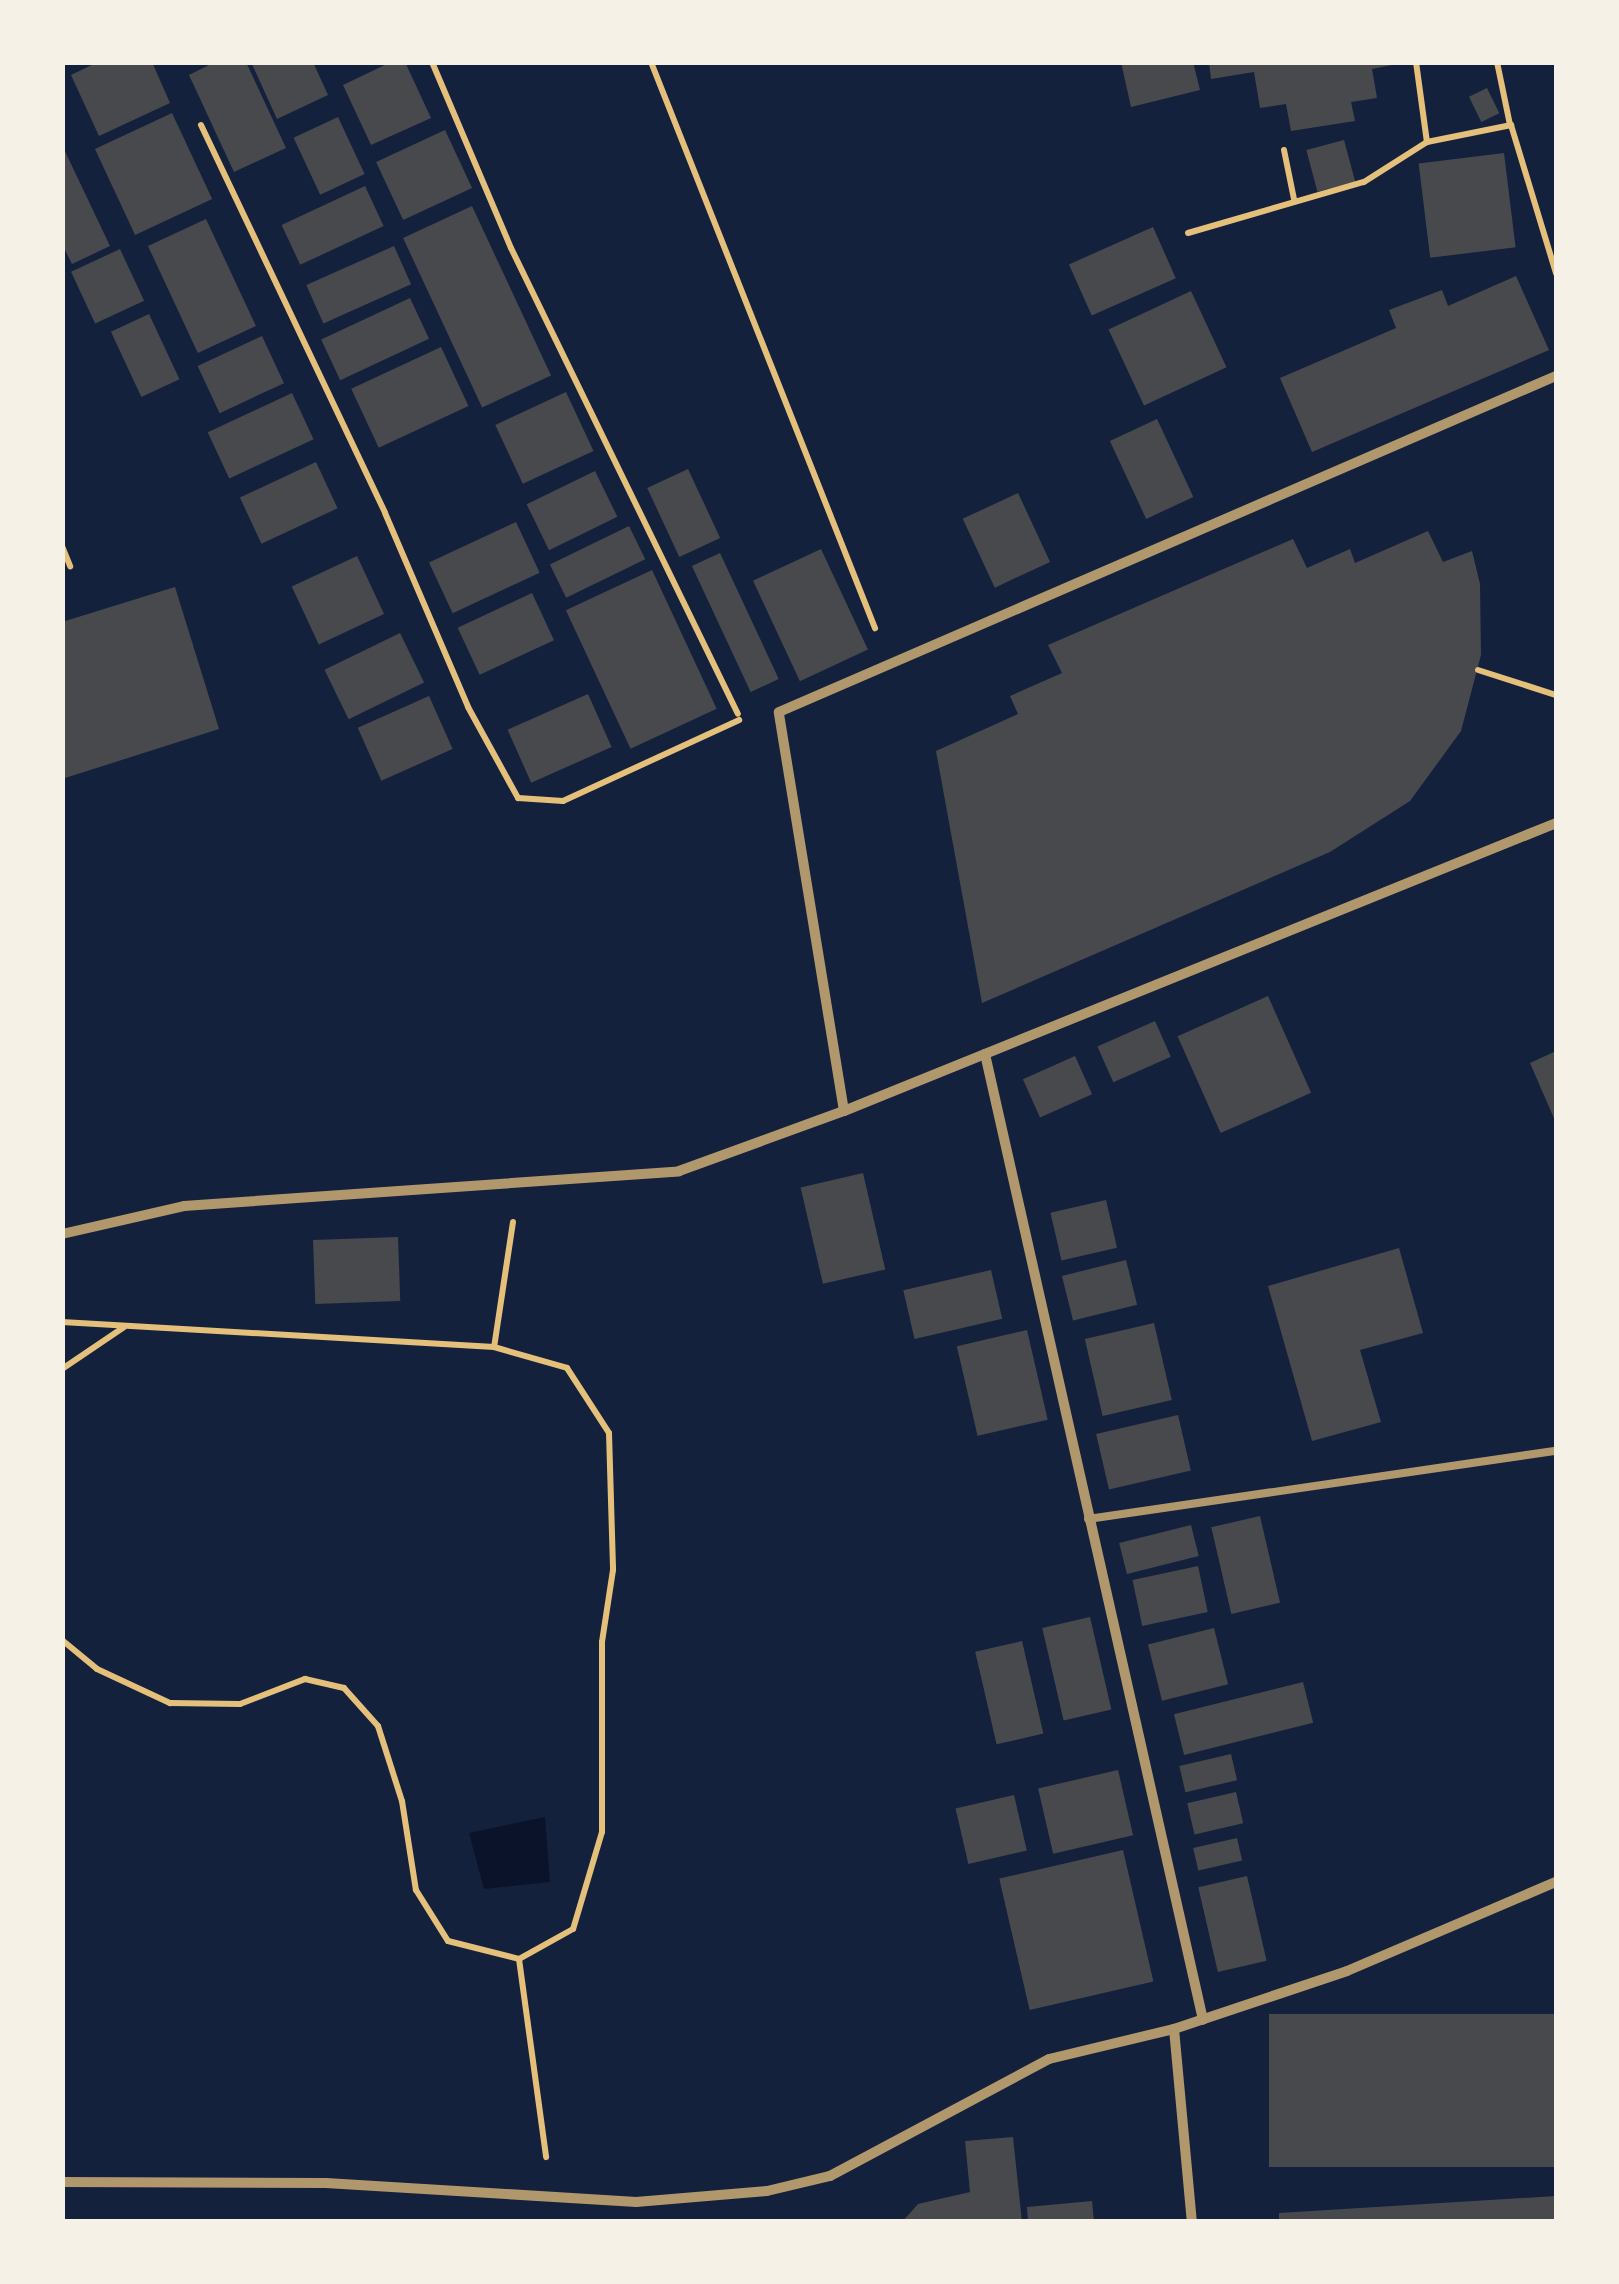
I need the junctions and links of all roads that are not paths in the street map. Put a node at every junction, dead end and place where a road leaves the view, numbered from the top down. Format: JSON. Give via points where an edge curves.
{"nodes":[{"id":1,"x":1556,"y":376,"type":"edge"},
{"id":2,"x":1556,"y":823,"type":"edge"},
{"id":3,"x":985,"y":1054,"type":"junction"},
{"id":4,"x":844,"y":1111,"type":"junction"},
{"id":5,"x":62,"y":1234,"type":"edge"},
{"id":6,"x":1556,"y":1451,"type":"edge"},
{"id":7,"x":1088,"y":1520,"type":"junction"},
{"id":8,"x":1556,"y":1882,"type":"edge"},
{"id":9,"x":1203,"y":2020,"type":"junction"},
{"id":10,"x":1174,"y":2029,"type":"junction"},
{"id":11,"x":62,"y":2182,"type":"edge"},
{"id":12,"x":1192,"y":2222,"type":"edge"}],
"edges":[{"from":1,"to":4,"type":"street","via":[[780,712]]},
{"from":2,"to":3,"type":"street"},
{"from":3,"to":4,"type":"street"},
{"from":3,"to":7,"type":"street"},
{"from":4,"to":5,"type":"street","via":[[679,1171],[184,1206]]},
{"from":6,"to":7,"type":"lane"},
{"from":7,"to":9,"type":"street"},
{"from":8,"to":9,"type":"street","via":[[1347,1971]]},
{"from":9,"to":10,"type":"street"},
{"from":10,"to":11,"type":"street","via":[[1049,2059],[830,2176],[767,2191],[636,2202],[326,2183]]},
{"from":10,"to":12,"type":"street"}]}
